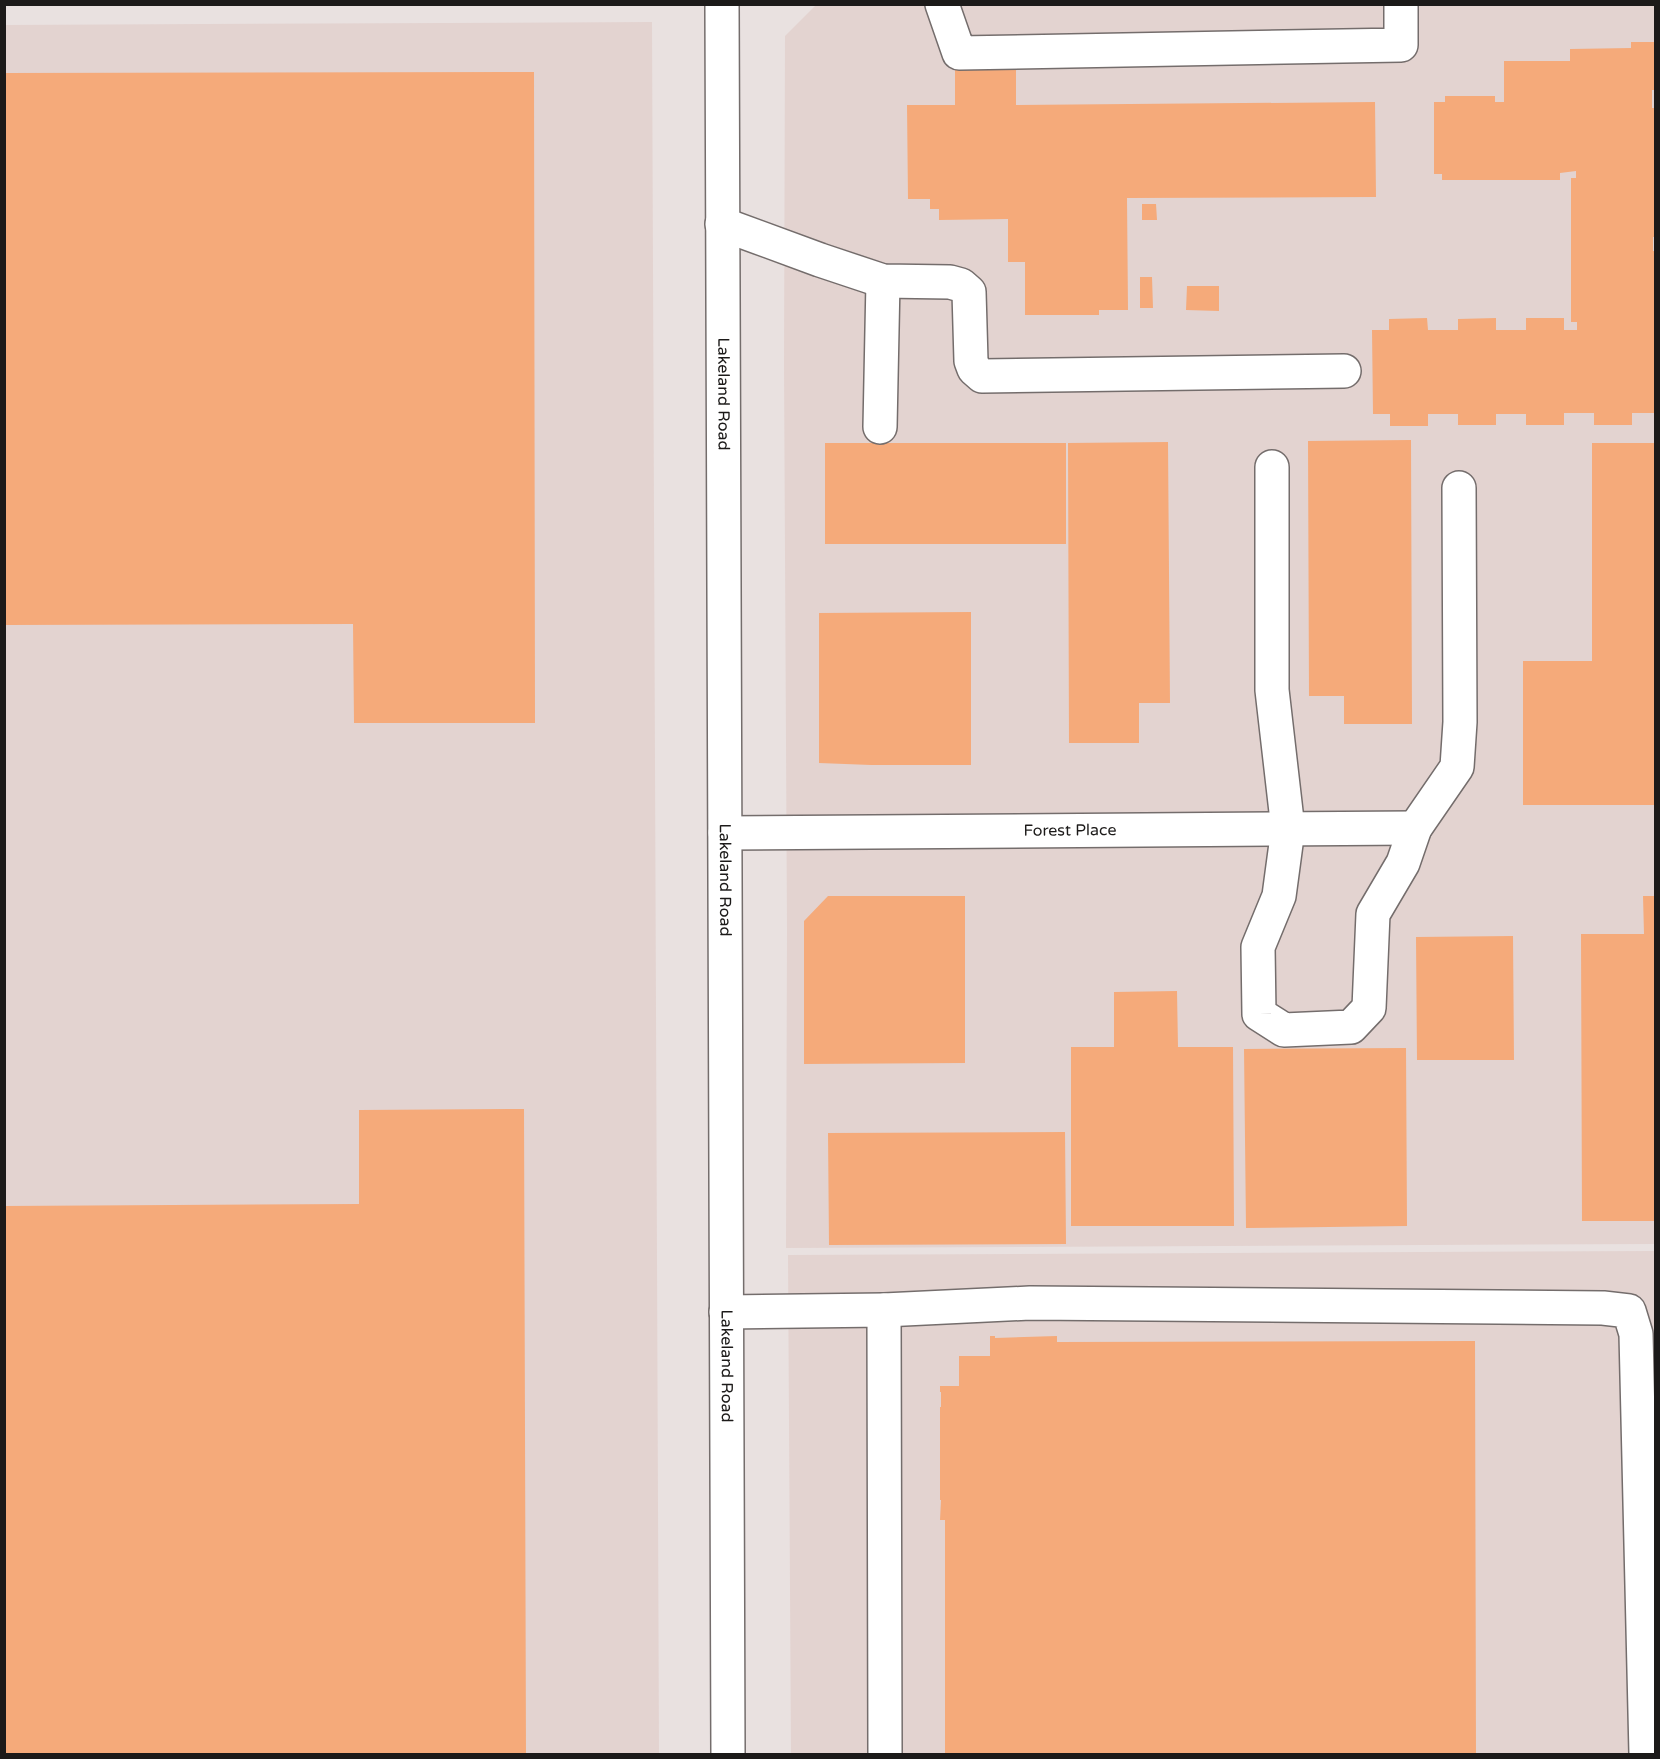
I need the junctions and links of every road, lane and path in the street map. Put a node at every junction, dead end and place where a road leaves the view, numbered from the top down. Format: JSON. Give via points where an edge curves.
{"nodes":[{"id":1,"x":722,"y":4,"type":"edge"},
{"id":2,"x":942,"y":4,"type":"edge"},
{"id":3,"x":1401,"y":4,"type":"edge"},
{"id":4,"x":723,"y":224,"type":"junction"},
{"id":5,"x":883,"y":281,"type":"junction"},
{"id":6,"x":1344,"y":371,"type":"dead end"},
{"id":7,"x":880,"y":427,"type":"dead end"},
{"id":8,"x":1272,"y":467,"type":"dead end"},
{"id":9,"x":1459,"y":488,"type":"dead end"},
{"id":10,"x":1415,"y":828,"type":"junction"},
{"id":11,"x":1288,"y":829,"type":"junction"},
{"id":12,"x":725,"y":833,"type":"junction"},
{"id":13,"x":884,"y":1310,"type":"junction"},
{"id":14,"x":726,"y":1312,"type":"junction"},
{"id":15,"x":728,"y":1755,"type":"edge"},
{"id":16,"x":885,"y":1755,"type":"edge"},
{"id":17,"x":1646,"y":1755,"type":"edge"}],
"edges":[{"from":1,"to":4,"type":"street","name":"Lakeland Road"},
{"from":2,"to":3,"type":"street","via":[[959,52],[1401,45]]},
{"from":4,"to":5,"type":"street"},
{"from":4,"to":12,"type":"street","name":"Lakeland Road"},
{"from":5,"to":6,"type":"street","via":[[950,282],[969,292],[971,361],[982,376]]},
{"from":5,"to":7,"type":"street"},
{"from":8,"to":11,"type":"street","via":[[1272,690]]},
{"from":9,"to":10,"type":"street","via":[[1457,767]]},
{"from":10,"to":11,"type":"street","name":"Forest Place"},
{"from":10,"to":11,"type":"street","via":[[1403,863],[1373,914],[1369,1008],[1351,1027],[1284,1030],[1259,1014],[1258,948],[1279,896]]},
{"from":11,"to":12,"type":"street","name":"Forest Place"},
{"from":12,"to":14,"type":"street","name":"Lakeland Road"},
{"from":13,"to":14,"type":"street"},
{"from":13,"to":16,"type":"street"},
{"from":13,"to":17,"type":"street","via":[[1030,1303],[1629,1311],[1636,1334]]},
{"from":14,"to":15,"type":"street","name":"Lakeland Road"}]}
